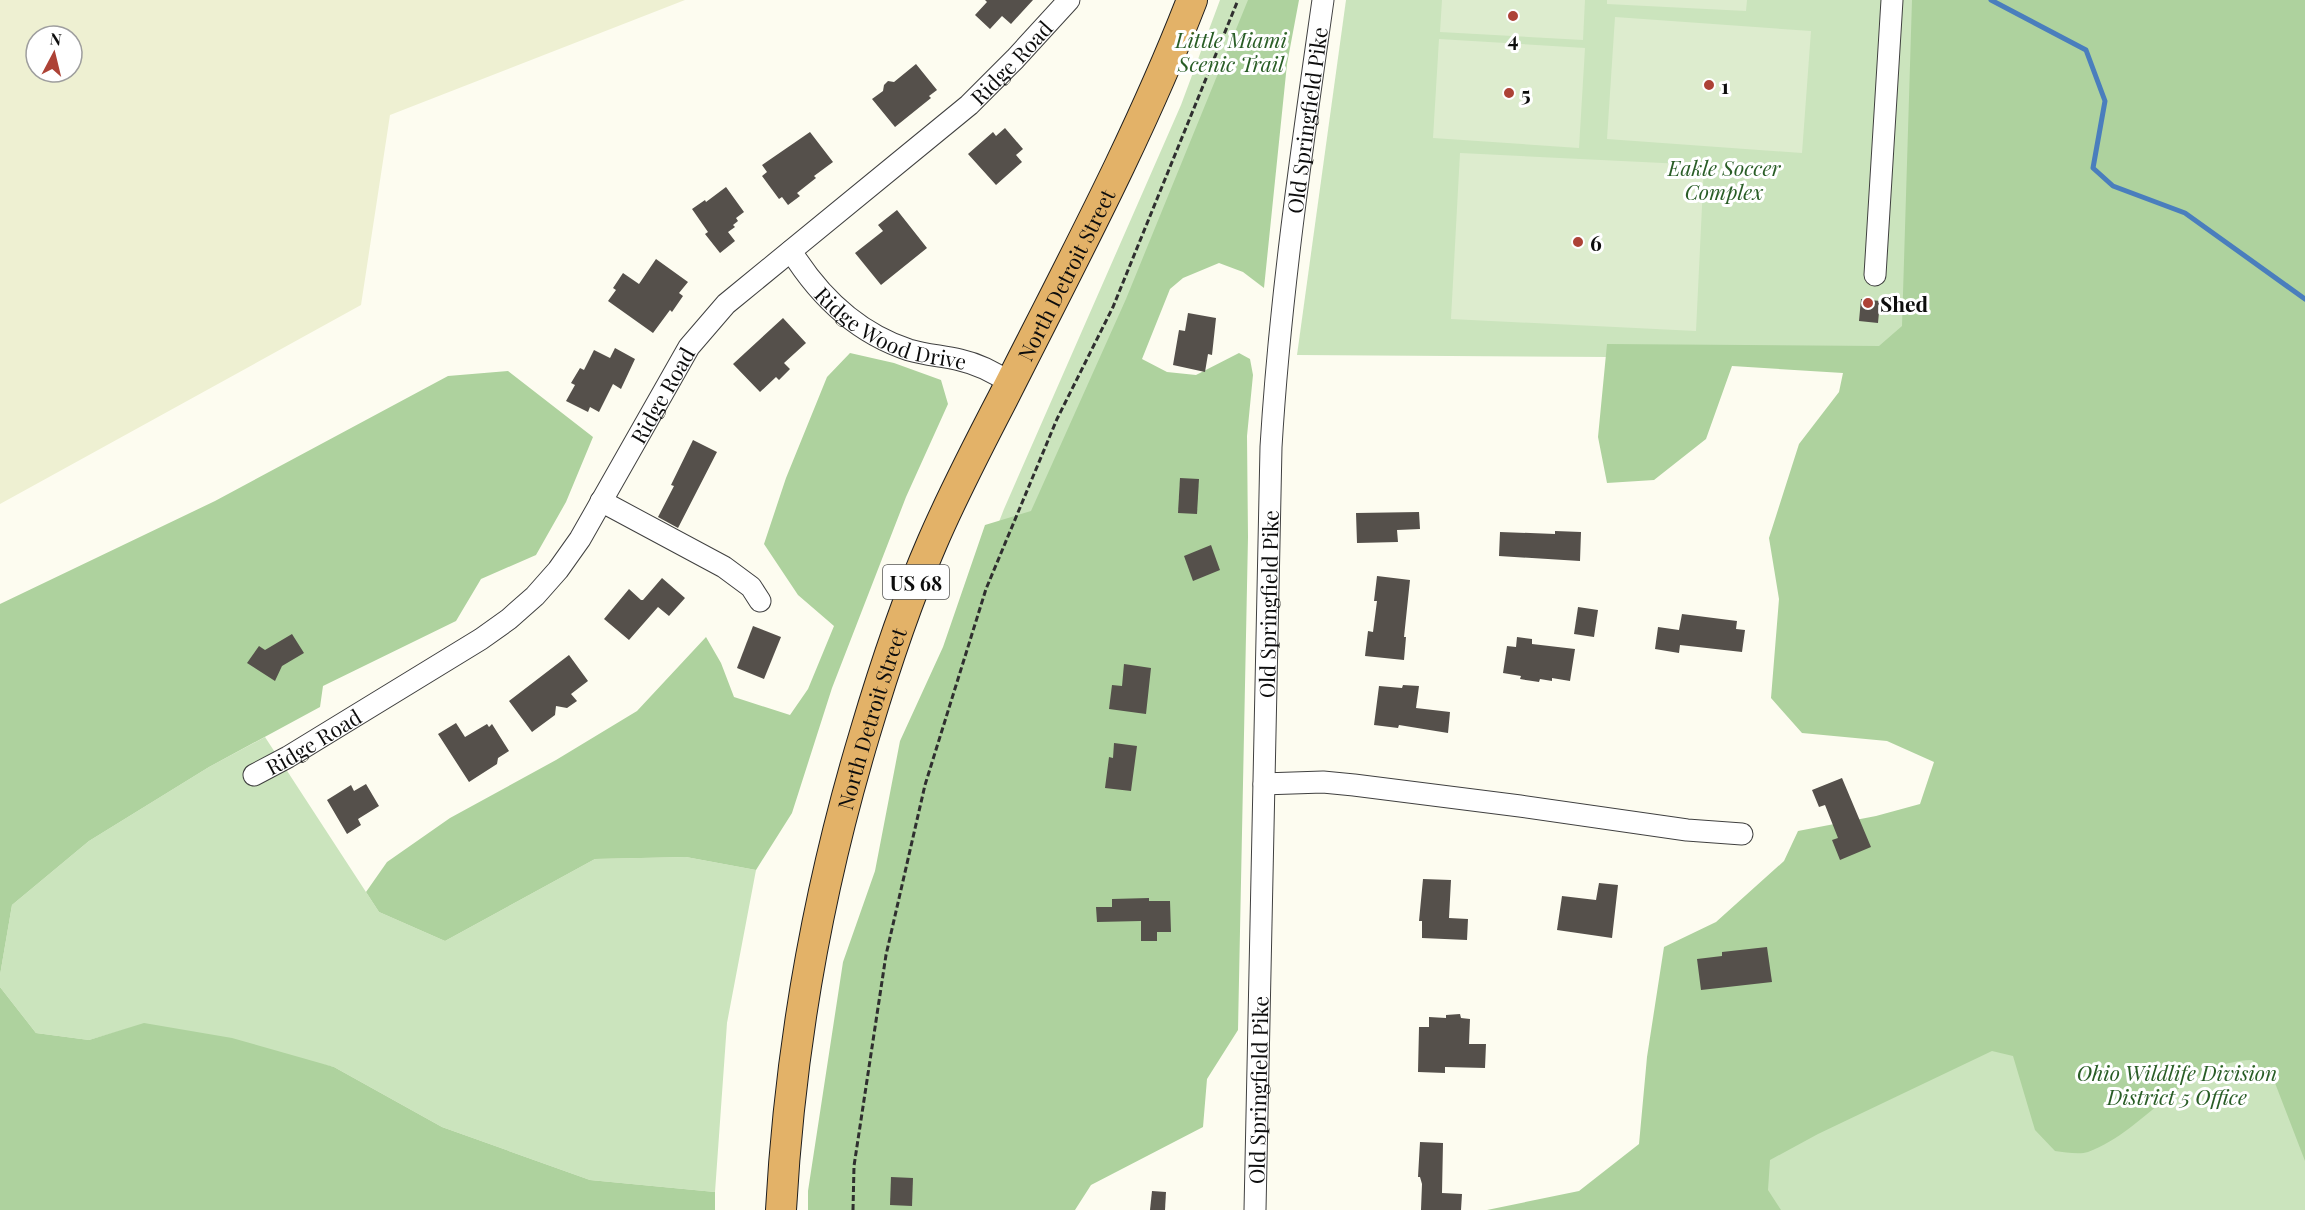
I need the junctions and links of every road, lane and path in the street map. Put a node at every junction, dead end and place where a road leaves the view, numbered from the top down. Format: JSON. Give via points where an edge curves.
{"nodes":[{"id":1,"x":1069,"y":0,"type":"edge"},
{"id":2,"x":1192,"y":0,"type":"edge"},
{"id":3,"x":1238,"y":0,"type":"edge"},
{"id":4,"x":1323,"y":0,"type":"edge"},
{"id":5,"x":1892,"y":0,"type":"edge"},
{"id":6,"x":791,"y":251,"type":"junction"},
{"id":7,"x":1875,"y":275,"type":"dead end"},
{"id":8,"x":1010,"y":383,"type":"junction"},
{"id":9,"x":601,"y":501,"type":"junction"},
{"id":10,"x":760,"y":602,"type":"dead end"},
{"id":11,"x":254,"y":775,"type":"dead end"},
{"id":12,"x":1264,"y":783,"type":"junction"},
{"id":13,"x":1742,"y":834,"type":"dead end"},
{"id":14,"x":781,"y":1210,"type":"edge"},
{"id":15,"x":854,"y":1210,"type":"edge"},
{"id":16,"x":1255,"y":1210,"type":"edge"}],
"edges":[{"from":1,"to":6,"type":"street","name":"Ridge Road","via":[[969,105]]},
{"from":2,"to":8,"type":"highway","name":"North Detroit Street","number":"US 68","via":[[1150,103]]},
{"from":3,"to":15,"type":"path","via":[[1113,307],[1057,419],[983,600],[925,785],[886,955],[854,1166]]},
{"from":4,"to":12,"type":"street","name":"Old Springfield Pike","via":[[1274,392]]},
{"from":5,"to":7,"type":"street"},
{"from":6,"to":8,"type":"street","name":"Ridge Wood Drive","via":[[832,305],[867,331],[910,350],[975,364]]},
{"from":6,"to":9,"type":"street","name":"Ridge Road","via":[[726,304],[689,347]]},
{"from":8,"to":14,"type":"highway","name":"North Detroit Street","number":"US 68","via":[[923,564],[885,668],[850,783],[808,966],[789,1101]]},
{"from":9,"to":10,"type":"street","via":[[724,567],[751,587]]},
{"from":9,"to":11,"type":"street","name":"Ridge Road","via":[[558,570],[509,619]]},
{"from":12,"to":13,"type":"street","via":[[1354,785]]},
{"from":12,"to":16,"type":"street","name":"Old Springfield Pike"}]}
